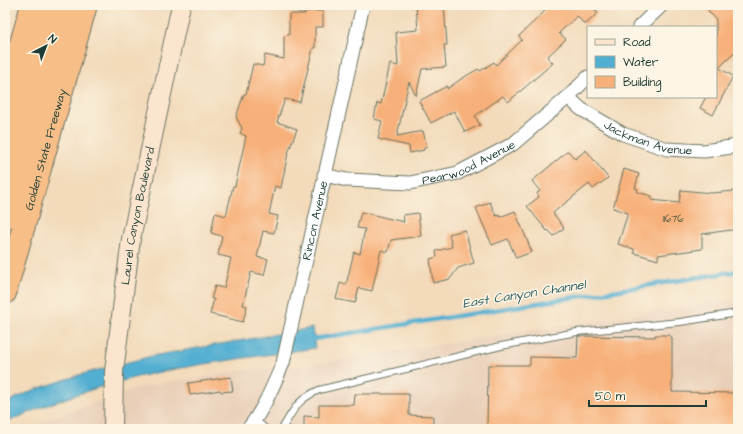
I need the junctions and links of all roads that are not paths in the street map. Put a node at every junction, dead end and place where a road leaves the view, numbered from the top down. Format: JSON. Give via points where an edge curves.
{"nodes":[{"id":1,"x":32,"y":5,"type":"edge"},
{"id":2,"x":49,"y":5,"type":"edge"},
{"id":3,"x":64,"y":5,"type":"edge"},
{"id":4,"x":86,"y":5,"type":"edge"},
{"id":5,"x":181,"y":5,"type":"edge"},
{"id":6,"x":363,"y":5,"type":"edge"},
{"id":7,"x":655,"y":7,"type":"edge"},
{"id":8,"x":640,"y":26,"type":"edge"},
{"id":9,"x":587,"y":78,"type":"edge"},
{"id":10,"x":568,"y":97,"type":"junction"},
{"id":11,"x":5,"y":98,"type":"edge"},
{"id":12,"x":738,"y":146,"type":"edge"},
{"id":13,"x":5,"y":153,"type":"edge"},
{"id":14,"x":324,"y":175,"type":"junction"},
{"id":15,"x":5,"y":218,"type":"edge"},
{"id":16,"x":5,"y":293,"type":"edge"},
{"id":17,"x":738,"y":313,"type":"edge"},
{"id":18,"x":252,"y":424,"type":"edge"},
{"id":19,"x":112,"y":429,"type":"edge"},
{"id":20,"x":266,"y":429,"type":"edge"},
{"id":21,"x":282,"y":429,"type":"edge"}],
"edges":[{"from":1,"to":11,"type":"highway"},
{"from":2,"to":13,"type":"highway"},
{"from":3,"to":15,"type":"highway"},
{"from":4,"to":16,"type":"highway","name":"Golden State Freeway"},
{"from":5,"to":19,"type":"main road","name":"Laurel Canyon Boulevard","via":[[131,238],[114,371]]},
{"from":6,"to":14,"type":"street","name":"Rincon Avenue"},
{"from":7,"to":8,"type":"street"},
{"from":9,"to":10,"type":"street","name":"Pearwood Avenue"},
{"from":10,"to":12,"type":"street","name":"Jackman Avenue","via":[[581,109],[623,134],[667,149],[704,151]]},
{"from":10,"to":14,"type":"street","name":"Pearwood Avenue","via":[[513,144],[458,173],[410,183],[347,180]]},
{"from":14,"to":18,"type":"street","name":"Rincon Avenue","via":[[283,363]]},
{"from":17,"to":21,"type":"lane","via":[[680,322],[576,332],[516,343],[319,390],[296,406]]},
{"from":18,"to":20,"type":"lane"}]}
